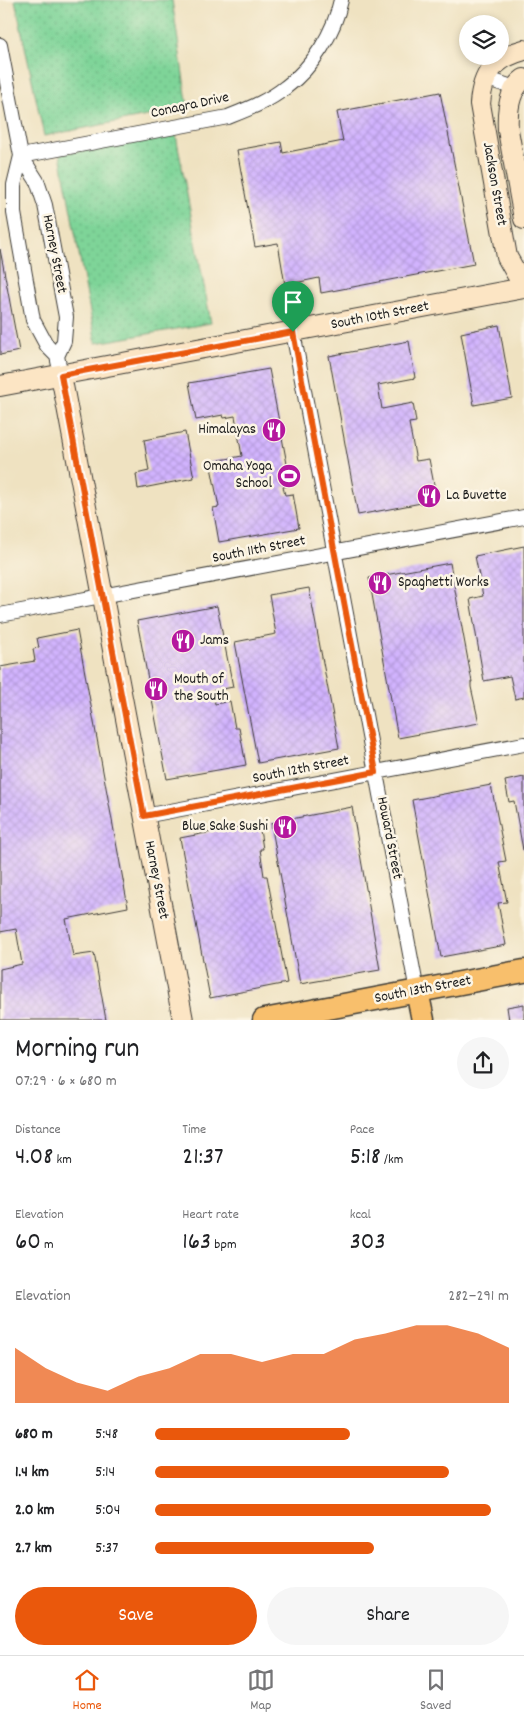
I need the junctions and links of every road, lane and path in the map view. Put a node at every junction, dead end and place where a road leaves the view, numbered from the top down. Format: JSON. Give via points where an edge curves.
{"nodes":[{"id":1,"x":341,"y":0,"type":"edge"},
{"id":2,"x":0,"y":44,"type":"edge"},
{"id":3,"x":524,"y":50,"type":"edge"},
{"id":4,"x":485,"y":78,"type":"junction"},
{"id":5,"x":520,"y":84,"type":"edge"},
{"id":6,"x":21,"y":156,"type":"junction"},
{"id":7,"x":524,"y":219,"type":"edge"},
{"id":8,"x":524,"y":288,"type":"edge"},
{"id":9,"x":293,"y":332,"type":"junction"},
{"id":10,"x":59,"y":366,"type":"junction"},
{"id":11,"x":0,"y":386,"type":"edge"},
{"id":12,"x":524,"y":517,"type":"edge"},
{"id":13,"x":335,"y":552,"type":"junction"},
{"id":14,"x":103,"y":596,"type":"junction"},
{"id":15,"x":0,"y":616,"type":"edge"},
{"id":16,"x":524,"y":744,"type":"edge"},
{"id":17,"x":376,"y":772,"type":"junction"},
{"id":18,"x":144,"y":816,"type":"junction"},
{"id":19,"x":524,"y":971,"type":"edge"},
{"id":20,"x":418,"y":991,"type":"junction"},
{"id":21,"x":183,"y":1020,"type":"edge"},
{"id":22,"x":264,"y":1020,"type":"edge"},
{"id":23,"x":423,"y":1020,"type":"edge"}],
"edges":[{"from":1,"to":6,"type":"street","name":"Conagra Drive","via":[[338,15],[309,65],[287,87],[256,106],[228,117]]},
{"from":2,"to":6,"type":"street","name":"Harney Street"},
{"from":3,"to":4,"type":"main road","via":[[501,60]]},
{"from":4,"to":5,"type":"street"},
{"from":4,"to":8,"type":"main road","name":"Jackson Street","via":[[481,110],[504,239],[508,257]]},
{"from":5,"to":7,"type":"main road","name":"Jackson Street","via":[[509,107],[508,130]]},
{"from":6,"to":10,"type":"street","name":"Harney Street","via":[[37,181],[45,205],[66,317]]},
{"from":6,"to":10,"type":"street","name":"Harney Street","via":[[14,185],[14,213],[33,320]]},
{"from":8,"to":9,"type":"main road","name":"South 10th Street"},
{"from":9,"to":10,"type":"main road","name":"South 10th Street"},
{"from":9,"to":13,"type":"street","name":"Howard Street"},
{"from":10,"to":11,"type":"main road","name":"South 10th Street"},
{"from":10,"to":14,"type":"main road","name":"Harney Street"},
{"from":12,"to":13,"type":"street","name":"South 11th Street"},
{"from":13,"to":14,"type":"street","name":"South 11th Street"},
{"from":13,"to":17,"type":"street","name":"Howard Street"},
{"from":14,"to":15,"type":"street","name":"South 11th Street"},
{"from":14,"to":18,"type":"main road","name":"Harney Street"},
{"from":16,"to":17,"type":"street","name":"South 12th Street"},
{"from":17,"to":18,"type":"street","name":"South 12th Street"},
{"from":17,"to":20,"type":"street","name":"Howard Street"},
{"from":18,"to":21,"type":"main road","name":"Harney Street"},
{"from":19,"to":20,"type":"main road","name":"South 13th Street"},
{"from":20,"to":22,"type":"main road","name":"South 13th Street"},
{"from":20,"to":23,"type":"main road","name":"Howard Street"}]}
